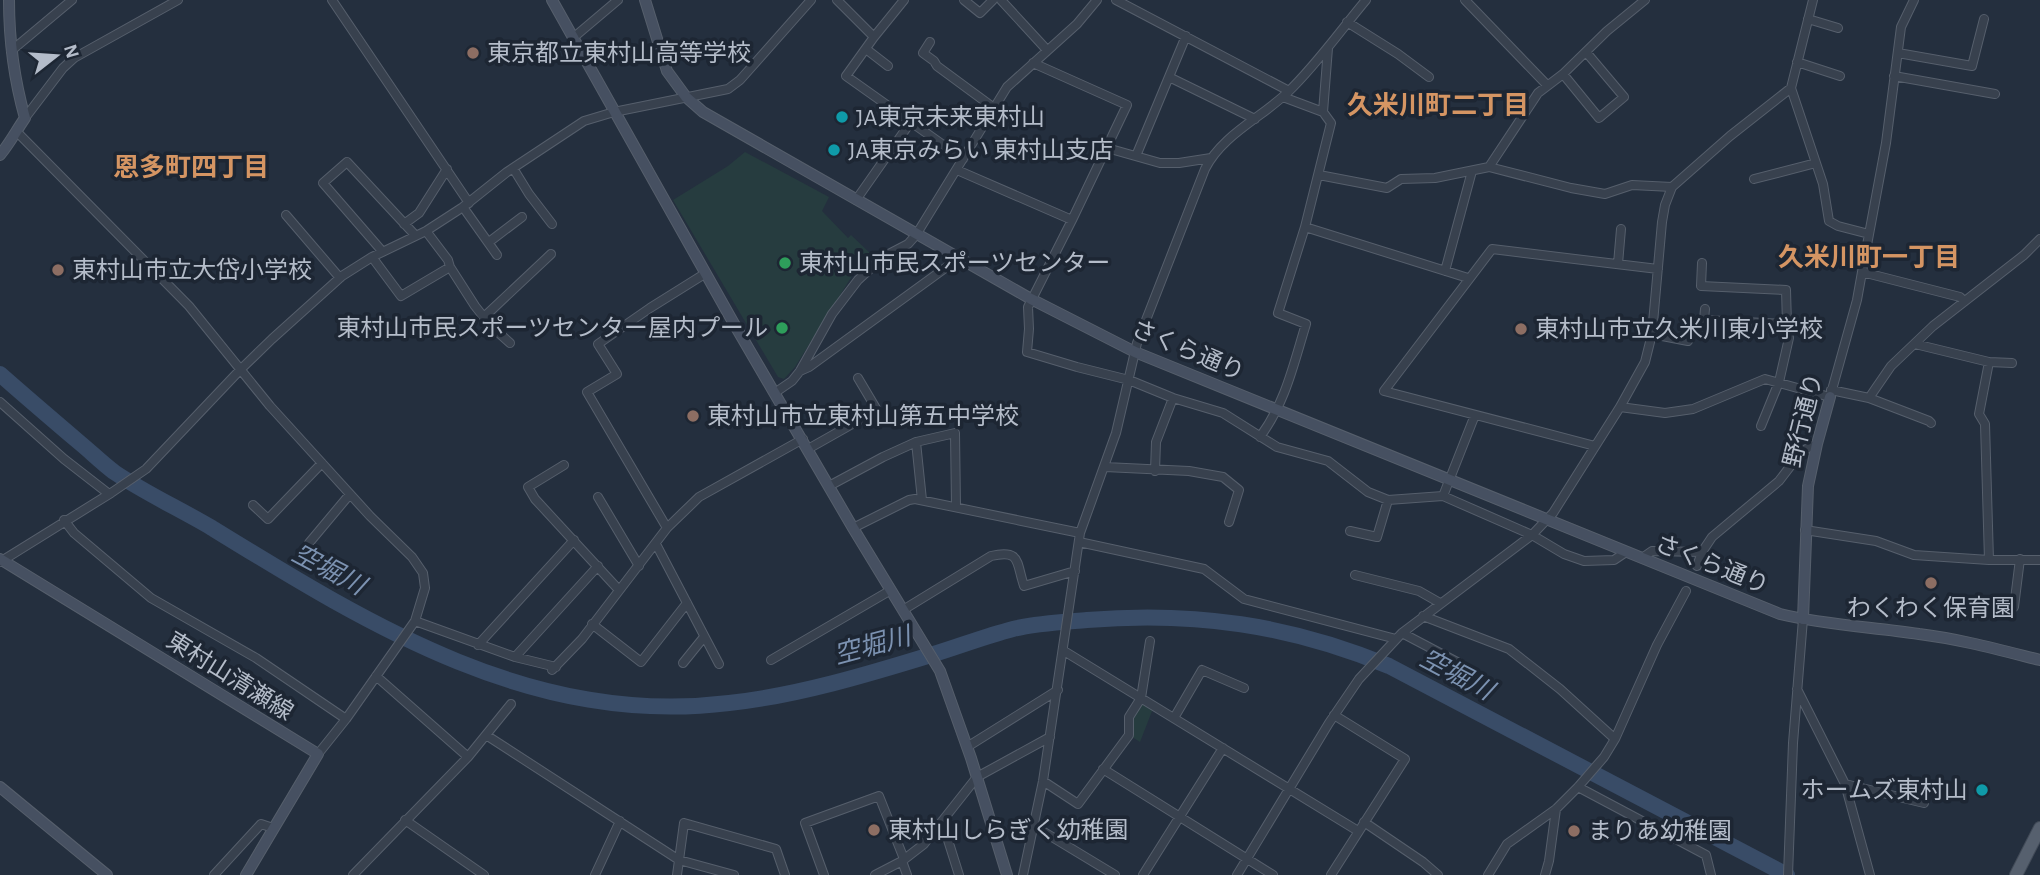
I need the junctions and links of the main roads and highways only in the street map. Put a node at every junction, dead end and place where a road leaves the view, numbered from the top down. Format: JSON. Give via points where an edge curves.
{"nodes":[{"id":1,"x":2040,"y":828,"type":"edge"},
{"id":2,"x":2016,"y":875,"type":"edge"}],
"edges":[{"from":1,"to":2,"type":"main road"}]}
